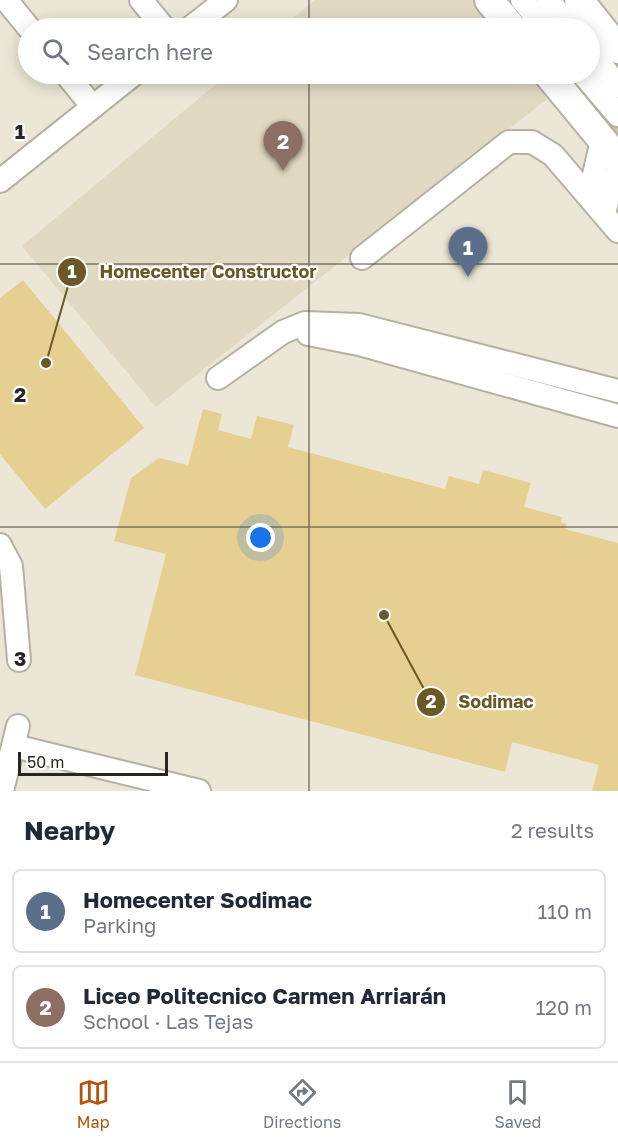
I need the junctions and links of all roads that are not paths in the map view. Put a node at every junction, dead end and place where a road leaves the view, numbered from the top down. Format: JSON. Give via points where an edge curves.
{"nodes":[{"id":1,"x":6,"y":0,"type":"edge"},
{"id":2,"x":141,"y":0,"type":"edge"},
{"id":3,"x":226,"y":0,"type":"edge"},
{"id":4,"x":489,"y":0,"type":"edge"},
{"id":5,"x":522,"y":0,"type":"edge"},
{"id":6,"x":548,"y":0,"type":"edge"},
{"id":7,"x":579,"y":0,"type":"edge"},
{"id":8,"x":21,"y":18,"type":"edge"},
{"id":9,"x":156,"y":18,"type":"edge"},
{"id":10,"x":203,"y":18,"type":"edge"},
{"id":11,"x":504,"y":18,"type":"edge"},
{"id":12,"x":537,"y":18,"type":"edge"},
{"id":13,"x":563,"y":18,"type":"edge"},
{"id":14,"x":593,"y":18,"type":"edge"},
{"id":15,"x":600,"y":26,"type":"edge"},
{"id":16,"x":618,"y":49,"type":"edge"},
{"id":17,"x":600,"y":64,"type":"edge"},
{"id":18,"x":74,"y":84,"type":"edge"},
{"id":19,"x":122,"y":84,"type":"edge"},
{"id":20,"x":556,"y":84,"type":"edge"},
{"id":21,"x":592,"y":84,"type":"edge"},
{"id":22,"x":618,"y":86,"type":"edge"},
{"id":23,"x":93,"y":107,"type":"junction"},
{"id":24,"x":618,"y":115,"type":"edge"},
{"id":25,"x":610,"y":150,"type":"edge"},
{"id":26,"x":4,"y":170,"type":"edge"},
{"id":27,"x":618,"y":173,"type":"edge"},
{"id":28,"x":589,"y":197,"type":"junction"},
{"id":29,"x":611,"y":223,"type":"edge"},
{"id":30,"x":362,"y":258,"type":"dead end"},
{"id":31,"x":359,"y":335,"type":"junction"},
{"id":32,"x":218,"y":378,"type":"dead end"},
{"id":33,"x":618,"y":391,"type":"edge"},
{"id":34,"x":618,"y":416,"type":"edge"},
{"id":35,"x":0,"y":544,"type":"edge"},
{"id":36,"x":19,"y":660,"type":"dead end"},
{"id":37,"x":151,"y":785,"type":"edge"},
{"id":38,"x":2,"y":791,"type":"edge"},
{"id":39,"x":199,"y":791,"type":"edge"}],
"edges":[{"from":1,"to":8,"type":"street"},
{"from":2,"to":9,"type":"street"},
{"from":3,"to":10,"type":"street"},
{"from":4,"to":11,"type":"main road"},
{"from":5,"to":12,"type":"street"},
{"from":6,"to":13,"type":"street"},
{"from":7,"to":14,"type":"main road"},
{"from":15,"to":16,"type":"main road"},
{"from":17,"to":22,"type":"street"},
{"from":18,"to":23,"type":"street"},
{"from":19,"to":23,"type":"street"},
{"from":20,"to":25,"type":"main road"},
{"from":21,"to":24,"type":"street"},
{"from":23,"to":26,"type":"street"},
{"from":25,"to":28,"type":"street"},
{"from":27,"to":29,"type":"street","via":[[613,178]]},
{"from":28,"to":29,"type":"street"},
{"from":28,"to":30,"type":"street","via":[[553,155],[532,142],[509,142]]},
{"from":31,"to":32,"type":"street","via":[[305,323],[283,332]]},
{"from":31,"to":33,"type":"street"},
{"from":31,"to":34,"type":"street"},
{"from":35,"to":36,"type":"street","via":[[13,576]]},
{"from":37,"to":38,"type":"street","via":[[16,736]]},
{"from":37,"to":39,"type":"street"}]}
